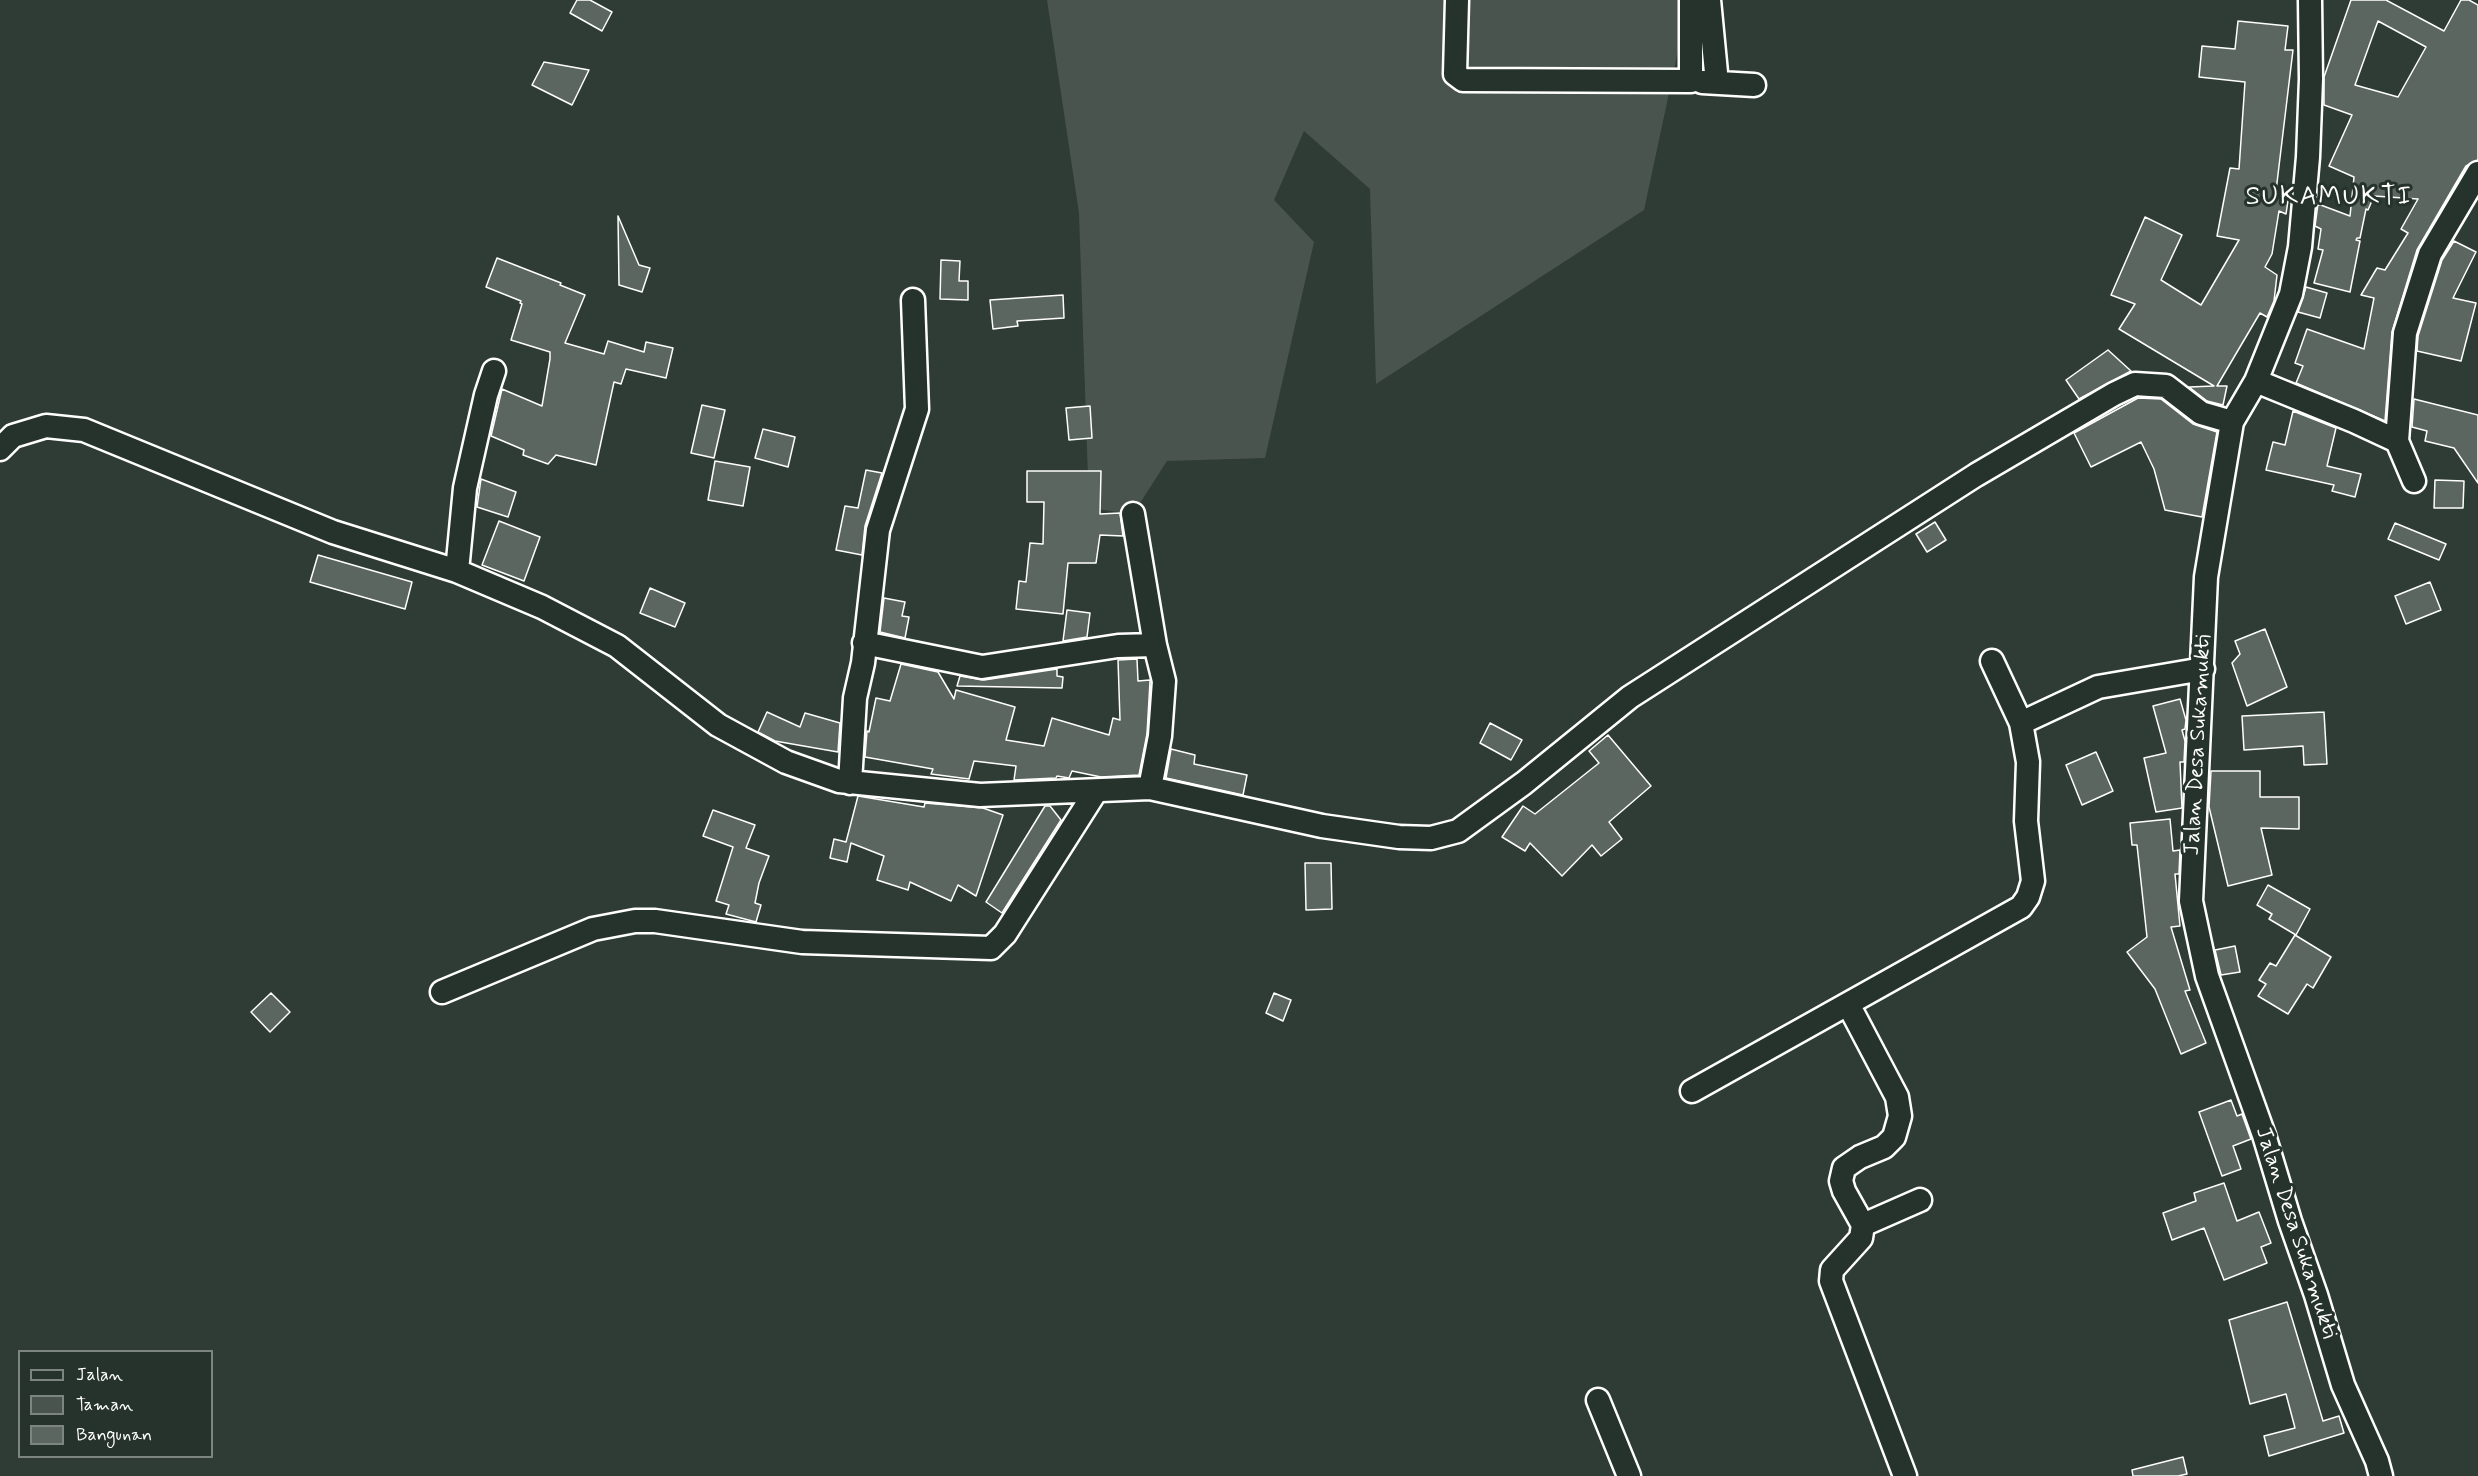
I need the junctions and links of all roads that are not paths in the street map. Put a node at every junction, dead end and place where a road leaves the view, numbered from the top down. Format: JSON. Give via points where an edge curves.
{"nodes":[{"id":1,"x":1456,"y":0,"type":"edge"},
{"id":2,"x":1691,"y":0,"type":"edge"},
{"id":3,"x":1710,"y":0,"type":"edge"},
{"id":4,"x":2310,"y":0,"type":"edge"},
{"id":5,"x":1691,"y":81,"type":"junction"},
{"id":6,"x":1717,"y":83,"type":"junction"},
{"id":7,"x":1754,"y":85,"type":"dead end"},
{"id":8,"x":2478,"y":173,"type":"edge"},
{"id":9,"x":913,"y":300,"type":"dead end"},
{"id":10,"x":494,"y":370,"type":"dead end"},
{"id":11,"x":2256,"y":381,"type":"junction"},
{"id":12,"x":2232,"y":422,"type":"junction"},
{"id":13,"x":2397,"y":441,"type":"junction"},
{"id":14,"x":0,"y":449,"type":"edge"},
{"id":15,"x":2414,"y":482,"type":"dead end"},
{"id":16,"x":1133,"y":514,"type":"dead end"},
{"id":17,"x":457,"y":571,"type":"junction"},
{"id":18,"x":864,"y":643,"type":"junction"},
{"id":19,"x":1155,"y":645,"type":"junction"},
{"id":20,"x":1992,"y":661,"type":"dead end"},
{"id":21,"x":2203,"y":669,"type":"junction"},
{"id":22,"x":2021,"y":723,"type":"junction"},
{"id":23,"x":850,"y":783,"type":"junction"},
{"id":24,"x":1150,"y":788,"type":"junction"},
{"id":25,"x":1096,"y":791,"type":"junction"},
{"id":26,"x":442,"y":992,"type":"dead end"},
{"id":27,"x":1848,"y":1004,"type":"junction"},
{"id":28,"x":1692,"y":1091,"type":"dead end"},
{"id":29,"x":1920,"y":1200,"type":"dead end"},
{"id":30,"x":1863,"y":1225,"type":"junction"},
{"id":31,"x":1598,"y":1400,"type":"dead end"},
{"id":32,"x":1629,"y":1476,"type":"edge"},
{"id":33,"x":1905,"y":1476,"type":"edge"},
{"id":34,"x":2381,"y":1476,"type":"edge"}],
"edges":[{"from":1,"to":5,"type":"street","via":[[1455,74],[1463,80]]},
{"from":2,"to":5,"type":"street"},
{"from":3,"to":6,"type":"street"},
{"from":4,"to":11,"type":"street","name":"Jalan Desa Sukamukti","via":[[2310,101],[2300,247],[2291,294]]},
{"from":5,"to":6,"type":"street"},
{"from":6,"to":7,"type":"street"},
{"from":8,"to":13,"type":"street","via":[[2430,254],[2405,333]]},
{"from":9,"to":18,"type":"street","via":[[917,409],[878,530]]},
{"from":10,"to":17,"type":"street","via":[[465,488]]},
{"from":11,"to":12,"type":"street","name":"Jalan Desa Sukamukti"},
{"from":11,"to":13,"type":"street"},
{"from":12,"to":21,"type":"street","name":"Jalan Desa Sukamukti","via":[[2206,577]]},
{"from":12,"to":24,"type":"street","via":[[2201,413],[2166,386],[2135,384],[2114,394],[1976,475],[1630,697],[1458,831],[1431,838],[1399,837],[1322,826]]},
{"from":13,"to":15,"type":"street"},
{"from":14,"to":17,"type":"street","via":[[13,436],[46,426],[84,430],[333,532]]},
{"from":16,"to":19,"type":"street"},
{"from":17,"to":23,"type":"street","via":[[542,606],[617,646],[718,725],[786,762]]},
{"from":18,"to":19,"type":"street","via":[[982,667],[1118,646]]},
{"from":18,"to":23,"type":"street","via":[[855,698]]},
{"from":19,"to":24,"type":"street","via":[[1164,681],[1160,736]]},
{"from":20,"to":22,"type":"street"},
{"from":21,"to":22,"type":"street","via":[[2098,687]]},
{"from":21,"to":34,"type":"street","name":"Jalan Desa Sukamukti","via":[[2191,901],[2207,976],[2264,1135],[2343,1385]]},
{"from":22,"to":27,"type":"street","via":[[2028,762],[2026,821],[2033,881],[2028,897],[2021,907]]},
{"from":23,"to":25,"type":"street","via":[[980,795]]},
{"from":24,"to":25,"type":"street"},
{"from":25,"to":26,"type":"street","via":[[1005,934],[991,948],[802,942],[635,921],[593,929]]},
{"from":27,"to":28,"type":"street"},
{"from":27,"to":30,"type":"street","via":[[1897,1097],[1900,1116],[1894,1137],[1884,1147],[1844,1168],[1844,1191]]},
{"from":29,"to":30,"type":"street"},
{"from":30,"to":33,"type":"street","via":[[1861,1238],[1832,1270],[1831,1281]]},
{"from":31,"to":32,"type":"street"}]}
